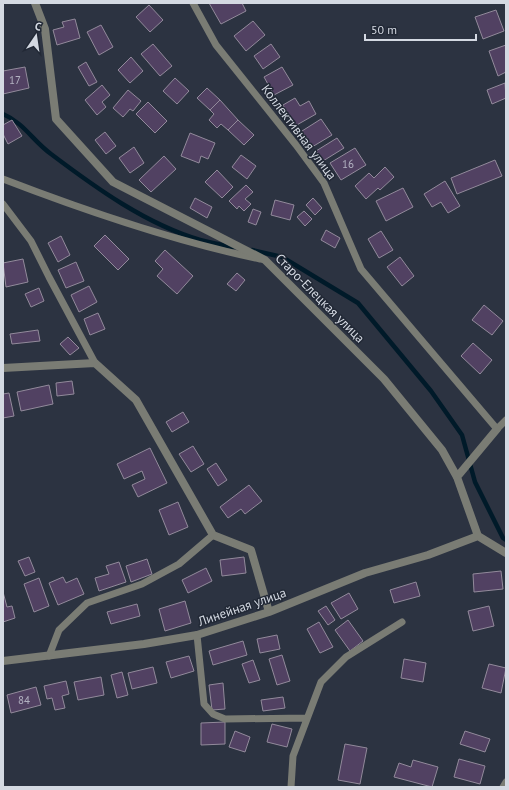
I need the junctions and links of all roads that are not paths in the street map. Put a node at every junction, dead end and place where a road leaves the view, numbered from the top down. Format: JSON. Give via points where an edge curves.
{"nodes":[{"id":1,"x":35,"y":3,"type":"edge"},
{"id":2,"x":193,"y":3,"type":"edge"},
{"id":3,"x":3,"y":179,"type":"edge"},
{"id":4,"x":3,"y":204,"type":"edge"},
{"id":5,"x":265,"y":260,"type":"junction"},
{"id":6,"x":95,"y":363,"type":"junction"},
{"id":7,"x":3,"y":368,"type":"edge"},
{"id":8,"x":506,"y":420,"type":"edge"},
{"id":9,"x":497,"y":429,"type":"junction"},
{"id":10,"x":457,"y":477,"type":"junction"},
{"id":11,"x":213,"y":535,"type":"junction"},
{"id":12,"x":478,"y":536,"type":"junction"},
{"id":13,"x":506,"y":553,"type":"edge"},
{"id":14,"x":269,"y":612,"type":"junction"},
{"id":15,"x":402,"y":622,"type":"dead end"},
{"id":16,"x":198,"y":635,"type":"junction"},
{"id":17,"x":49,"y":656,"type":"junction"},
{"id":18,"x":3,"y":661,"type":"edge"},
{"id":19,"x":307,"y":718,"type":"junction"},
{"id":20,"x":506,"y":782,"type":"edge"},
{"id":21,"x":291,"y":787,"type":"edge"},
{"id":22,"x":503,"y":787,"type":"edge"}],
"edges":[{"from":1,"to":5,"type":"street","name":"Старо-Елецкая улица","via":[[45,29],[56,119],[112,182]]},
{"from":2,"to":9,"type":"lane","name":"Коллективная улица","via":[[216,45],[324,183],[360,269]]},
{"from":3,"to":5,"type":"lane","via":[[73,205],[153,230],[229,253]]},
{"from":4,"to":6,"type":"lane","via":[[31,241]]},
{"from":5,"to":10,"type":"street","name":"Старо-Елецкая улица","via":[[384,379],[442,450]]},
{"from":6,"to":7,"type":"street"},
{"from":6,"to":11,"type":"street","via":[[136,400]]},
{"from":8,"to":9,"type":"lane"},
{"from":9,"to":10,"type":"street"},
{"from":10,"to":12,"type":"street","name":"Старо-Елецкая улица"},
{"from":11,"to":14,"type":"street","via":[[251,550]]},
{"from":11,"to":17,"type":"lane","via":[[173,567],[142,584],[87,603],[59,630]]},
{"from":12,"to":13,"type":"street"},
{"from":12,"to":14,"type":"street","name":"Линейная улица","via":[[428,555],[365,573]]},
{"from":14,"to":16,"type":"street","name":"Линейная улица"},
{"from":15,"to":19,"type":"lane","via":[[346,657],[322,682]]},
{"from":16,"to":17,"type":"street","name":"Линейная улица"},
{"from":16,"to":19,"type":"lane","via":[[204,704],[213,714],[225,719]]},
{"from":17,"to":18,"type":"street","name":"Линейная улица"},
{"from":19,"to":21,"type":"lane","via":[[293,756]]},
{"from":20,"to":22,"type":"lane"}]}
